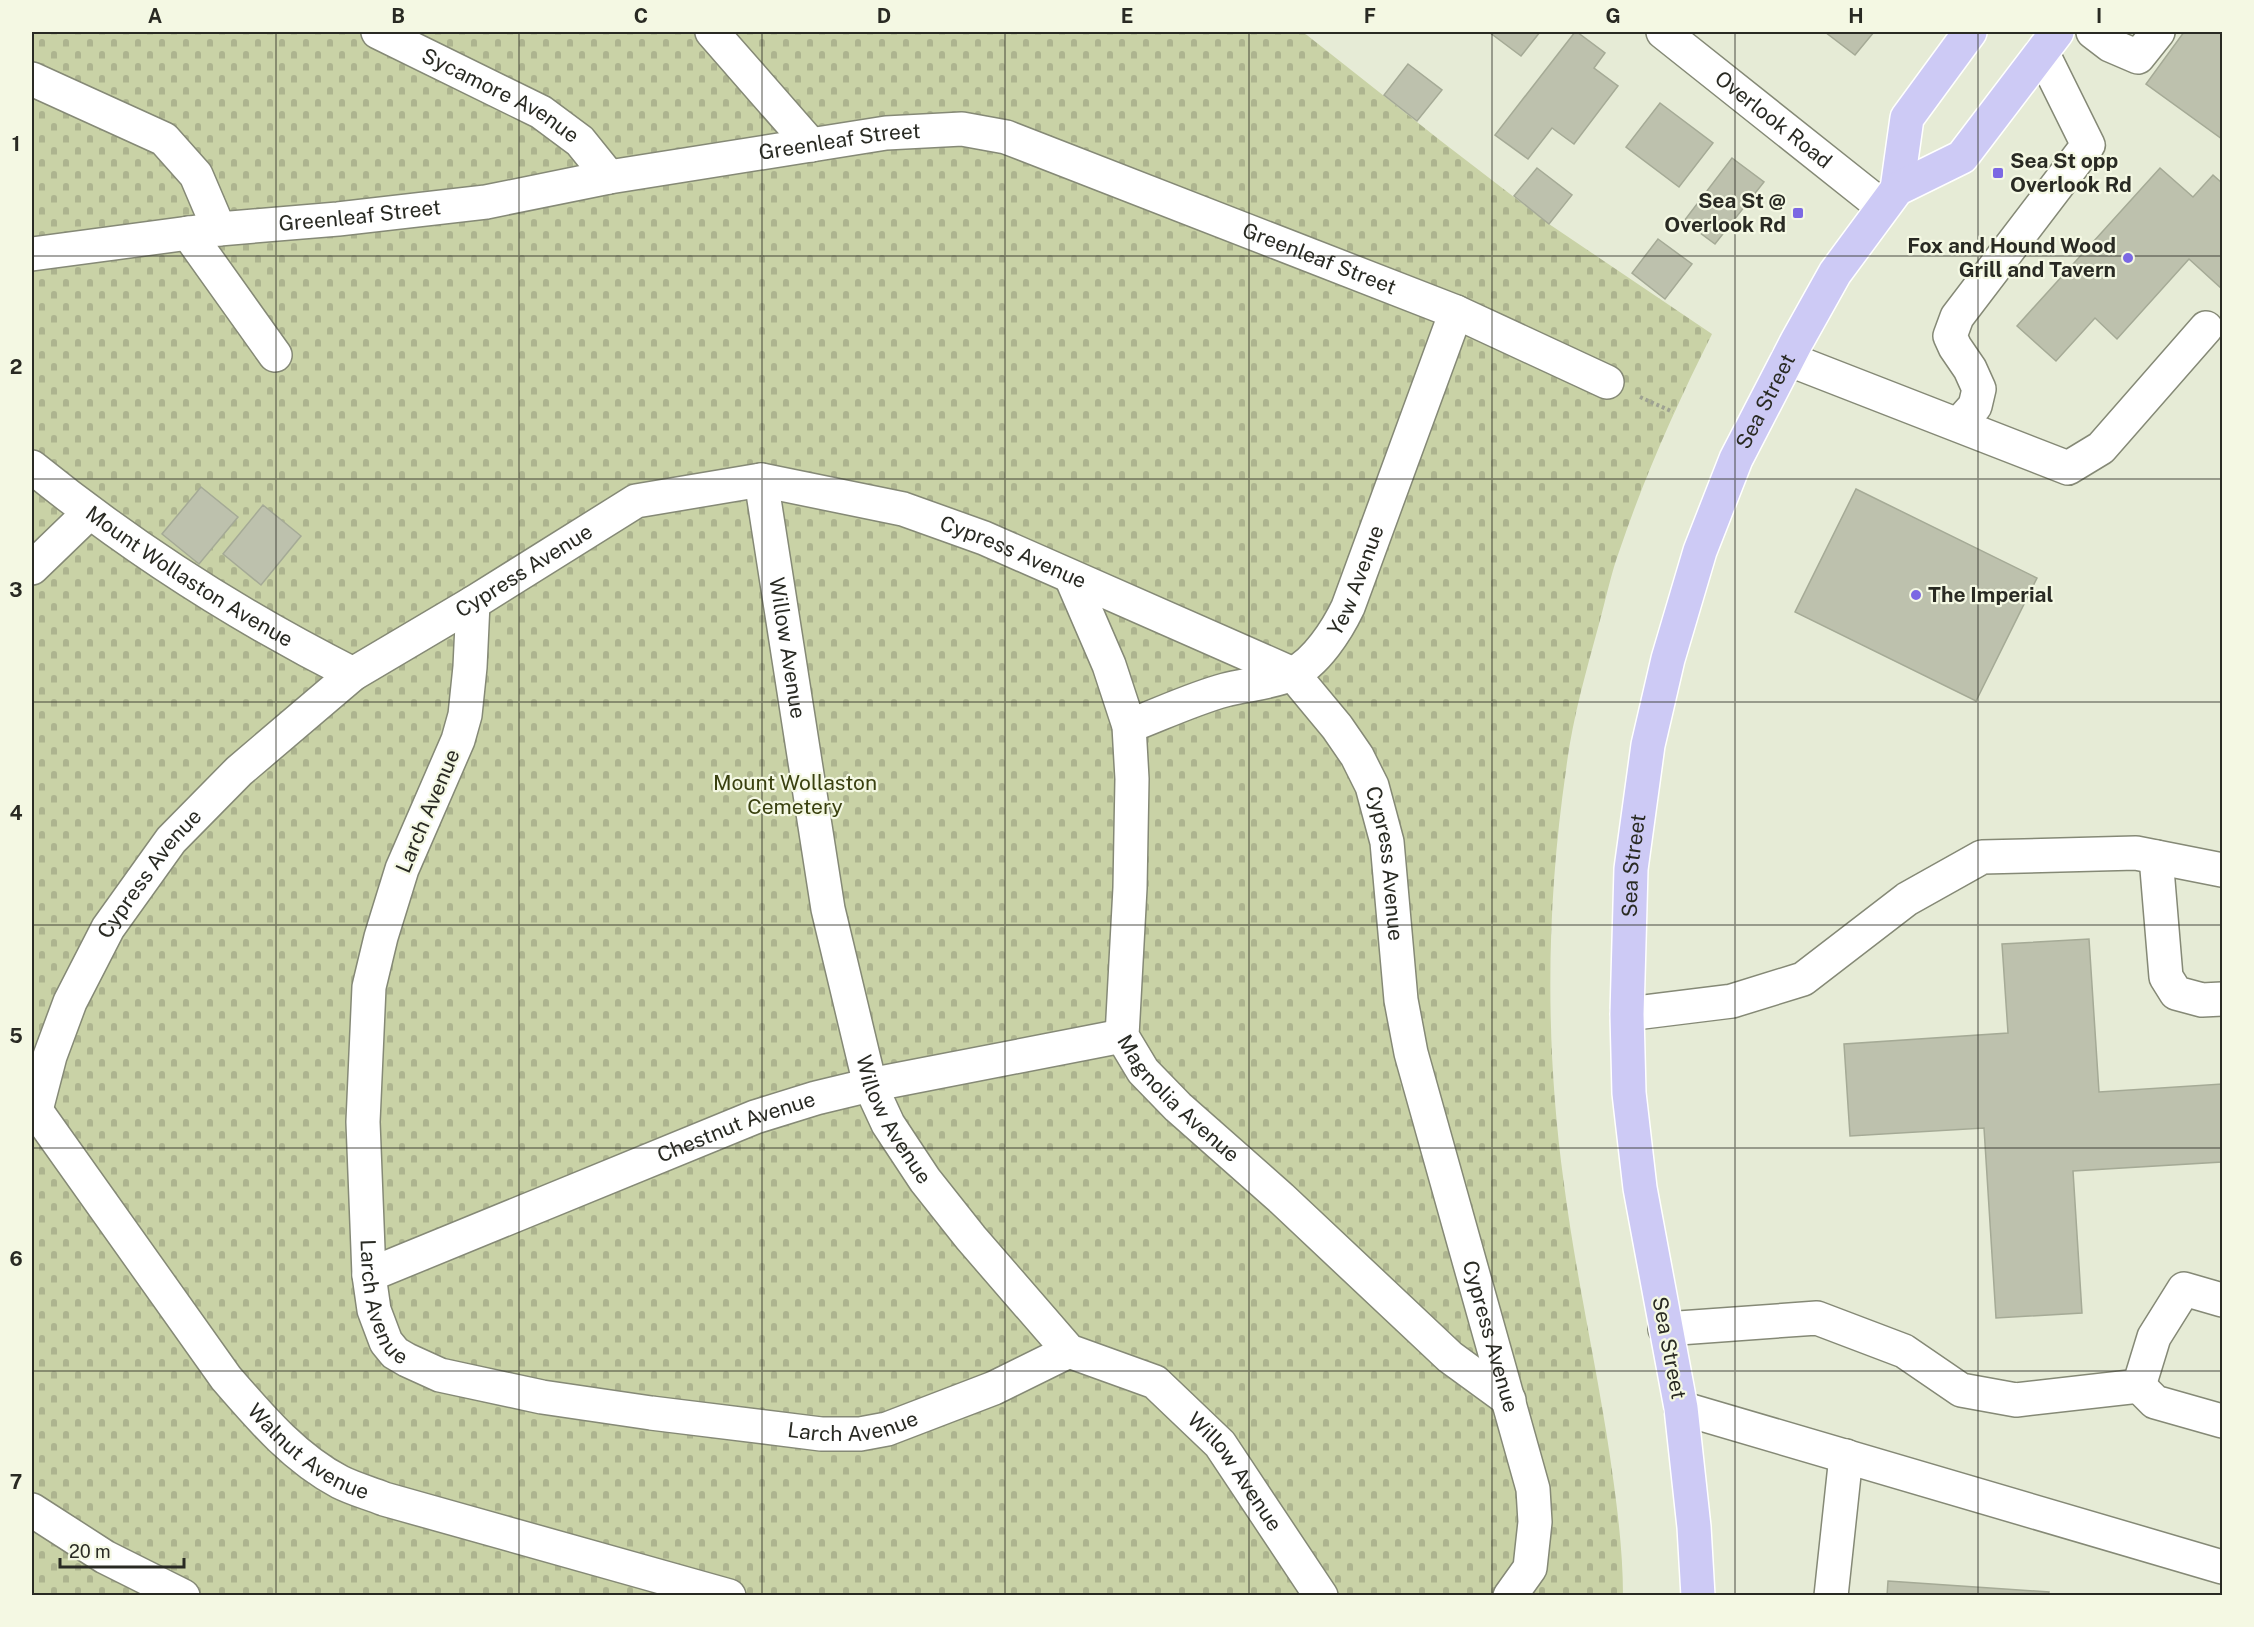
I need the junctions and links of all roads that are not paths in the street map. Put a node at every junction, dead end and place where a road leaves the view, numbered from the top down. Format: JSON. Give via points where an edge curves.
{"nodes":[{"id":1,"x":378,"y":32,"type":"edge"},
{"id":2,"x":712,"y":32,"type":"edge"},
{"id":3,"x":1663,"y":32,"type":"edge"},
{"id":4,"x":1970,"y":32,"type":"edge"},
{"id":5,"x":2093,"y":32,"type":"edge"},
{"id":6,"x":2158,"y":32,"type":"edge"},
{"id":7,"x":2050,"y":42,"type":"edge"},
{"id":8,"x":32,"y":79,"type":"edge"},
{"id":9,"x":811,"y":145,"type":"junction"},
{"id":10,"x":609,"y":177,"type":"junction"},
{"id":11,"x":1890,"y":198,"type":"junction"},
{"id":12,"x":204,"y":231,"type":"junction"},
{"id":13,"x":32,"y":254,"type":"edge"},
{"id":14,"x":1456,"y":312,"type":"junction"},
{"id":15,"x":2206,"y":328,"type":"dead end"},
{"id":16,"x":275,"y":355,"type":"dead end"},
{"id":17,"x":1788,"y":359,"type":"junction"},
{"id":18,"x":1607,"y":382,"type":"dead end"},
{"id":19,"x":1959,"y":424,"type":"junction"},
{"id":20,"x":32,"y":467,"type":"edge"},
{"id":21,"x":760,"y":480,"type":"junction"},
{"id":22,"x":89,"y":513,"type":"junction"},
{"id":23,"x":32,"y":568,"type":"edge"},
{"id":24,"x":1071,"y":577,"type":"junction"},
{"id":25,"x":473,"y":603,"type":"junction"},
{"id":26,"x":353,"y":674,"type":"junction"},
{"id":27,"x":1293,"y":674,"type":"junction"},
{"id":28,"x":1129,"y":726,"type":"junction"},
{"id":29,"x":2156,"y":857,"type":"junction"},
{"id":30,"x":2223,"y":870,"type":"edge"},
{"id":31,"x":2223,"y":999,"type":"edge"},
{"id":32,"x":1627,"y":1014,"type":"junction"},
{"id":33,"x":1122,"y":1036,"type":"junction"},
{"id":34,"x":870,"y":1085,"type":"junction"},
{"id":35,"x":33,"y":1110,"type":"edge"},
{"id":36,"x":369,"y":1275,"type":"junction"},
{"id":37,"x":2223,"y":1300,"type":"edge"},
{"id":38,"x":1665,"y":1329,"type":"junction"},
{"id":39,"x":1069,"y":1351,"type":"junction"},
{"id":40,"x":2139,"y":1386,"type":"junction"},
{"id":41,"x":1509,"y":1400,"type":"junction"},
{"id":42,"x":1681,"y":1408,"type":"junction"},
{"id":43,"x":2223,"y":1421,"type":"edge"},
{"id":44,"x":1846,"y":1456,"type":"junction"},
{"id":45,"x":32,"y":1510,"type":"edge"},
{"id":46,"x":2223,"y":1567,"type":"edge"},
{"id":47,"x":183,"y":1596,"type":"edge"},
{"id":48,"x":729,"y":1596,"type":"edge"},
{"id":49,"x":1321,"y":1596,"type":"edge"},
{"id":50,"x":1510,"y":1596,"type":"edge"},
{"id":51,"x":1698,"y":1596,"type":"edge"},
{"id":52,"x":1831,"y":1596,"type":"edge"}],
"edges":[{"from":1,"to":10,"type":"street","name":"Sycamore Avenue","via":[[541,112],[580,141]]},
{"from":2,"to":9,"type":"street"},
{"from":3,"to":11,"type":"street","name":"Overlook Road"},
{"from":4,"to":11,"type":"main road","name":"Sea Street","via":[[1907,118]]},
{"from":5,"to":6,"type":"street","via":[[2110,45],[2138,57]]},
{"from":7,"to":11,"type":"main road","name":"Sea Street","via":[[1962,157]]},
{"from":7,"to":19,"type":"street","via":[[2088,145],[1957,317],[1950,336],[1979,389],[1975,406]]},
{"from":8,"to":12,"type":"street","via":[[164,139],[196,175]]},
{"from":9,"to":10,"type":"street","name":"Greenleaf Street"},
{"from":9,"to":14,"type":"street","name":"Greenleaf Street","via":[[886,133],[962,129],[1006,137]]},
{"from":10,"to":12,"type":"street","name":"Greenleaf Street","via":[[486,202]]},
{"from":11,"to":17,"type":"main road","name":"Sea Street","via":[[1835,273]]},
{"from":12,"to":13,"type":"street","name":"Greenleaf Street"},
{"from":12,"to":16,"type":"street"},
{"from":14,"to":18,"type":"street","name":"Greenleaf Street"},
{"from":14,"to":27,"type":"street","name":"Yew Avenue","via":[[1348,607],[1327,643]]},
{"from":15,"to":19,"type":"street","via":[[2102,448],[2068,468]]},
{"from":17,"to":19,"type":"street"},
{"from":17,"to":32,"type":"main road","name":"Sea Street","via":[[1736,459],[1700,551],[1668,659],[1648,745],[1631,869]]},
{"from":20,"to":22,"type":"street","name":"Mount Wollaston Avenue"},
{"from":21,"to":24,"type":"street","name":"Cypress Avenue","via":[[903,509],[984,538]]},
{"from":21,"to":25,"type":"street","name":"Cypress Avenue","via":[[636,501]]},
{"from":21,"to":34,"type":"street","name":"Willow Avenue","via":[[828,909]]},
{"from":22,"to":23,"type":"street"},
{"from":22,"to":26,"type":"street","name":"Mount Wollaston Avenue","via":[[218,600]]},
{"from":24,"to":27,"type":"street","name":"Cypress Avenue"},
{"from":24,"to":28,"type":"street","name":"Magnolia Avenue","via":[[1109,665]]},
{"from":25,"to":26,"type":"street","name":"Cypress Avenue"},
{"from":25,"to":36,"type":"street","name":"Larch Avenue","via":[[465,715],[402,869],[369,987],[363,1122]]},
{"from":26,"to":35,"type":"street","name":"Cypress Avenue","via":[[239,771],[171,840],[141,880],[108,928],[70,1002]]},
{"from":27,"to":28,"type":"street","name":"Yew Avenue","via":[[1222,691]]},
{"from":27,"to":41,"type":"street","name":"Cypress Avenue","via":[[1337,727],[1372,786],[1387,842],[1401,1000],[1411,1053]]},
{"from":28,"to":33,"type":"street","name":"Magnolia Avenue","via":[[1130,888]]},
{"from":29,"to":30,"type":"street"},
{"from":29,"to":31,"type":"street","via":[[2166,976],[2176,993],[2202,1000]]},
{"from":29,"to":32,"type":"street","via":[[2136,853],[1982,857],[1907,899],[1803,979],[1732,1001]]},
{"from":32,"to":38,"type":"main road","name":"Sea Street","via":[[1629,1093],[1640,1188]]},
{"from":33,"to":34,"type":"street","name":"Chestnut Avenue"},
{"from":33,"to":41,"type":"street","name":"Magnolia Avenue","via":[[1143,1071],[1178,1107],[1450,1357]]},
{"from":34,"to":36,"type":"street","name":"Chestnut Avenue","via":[[755,1117]]},
{"from":34,"to":39,"type":"street","name":"Willow Avenue","via":[[888,1124],[925,1180]]},
{"from":35,"to":48,"type":"street","name":"Walnut Avenue","via":[[226,1377],[258,1414],[317,1467],[340,1482],[384,1499]]},
{"from":36,"to":39,"type":"street","name":"Larch Avenue","via":[[374,1310],[386,1342],[395,1353],[440,1375],[542,1397],[760,1428],[821,1434],[887,1429],[994,1388]]},
{"from":37,"to":40,"type":"street","via":[[2184,1289],[2154,1337]]},
{"from":38,"to":40,"type":"street","via":[[1817,1318],[1904,1351],[1961,1390],[2016,1400]]},
{"from":38,"to":42,"type":"main road","name":"Sea Street"},
{"from":39,"to":49,"type":"street","name":"Willow Avenue","via":[[1155,1382],[1220,1444]]},
{"from":40,"to":43,"type":"street","via":[[2155,1402]]},
{"from":41,"to":50,"type":"street","name":"Cypress Avenue","via":[[1533,1489],[1535,1522],[1530,1568]]},
{"from":42,"to":44,"type":"street"},
{"from":42,"to":51,"type":"main road","name":"Sea Street"},
{"from":44,"to":46,"type":"street"},
{"from":44,"to":52,"type":"street"},
{"from":45,"to":47,"type":"street","via":[[105,1557]]}]}
